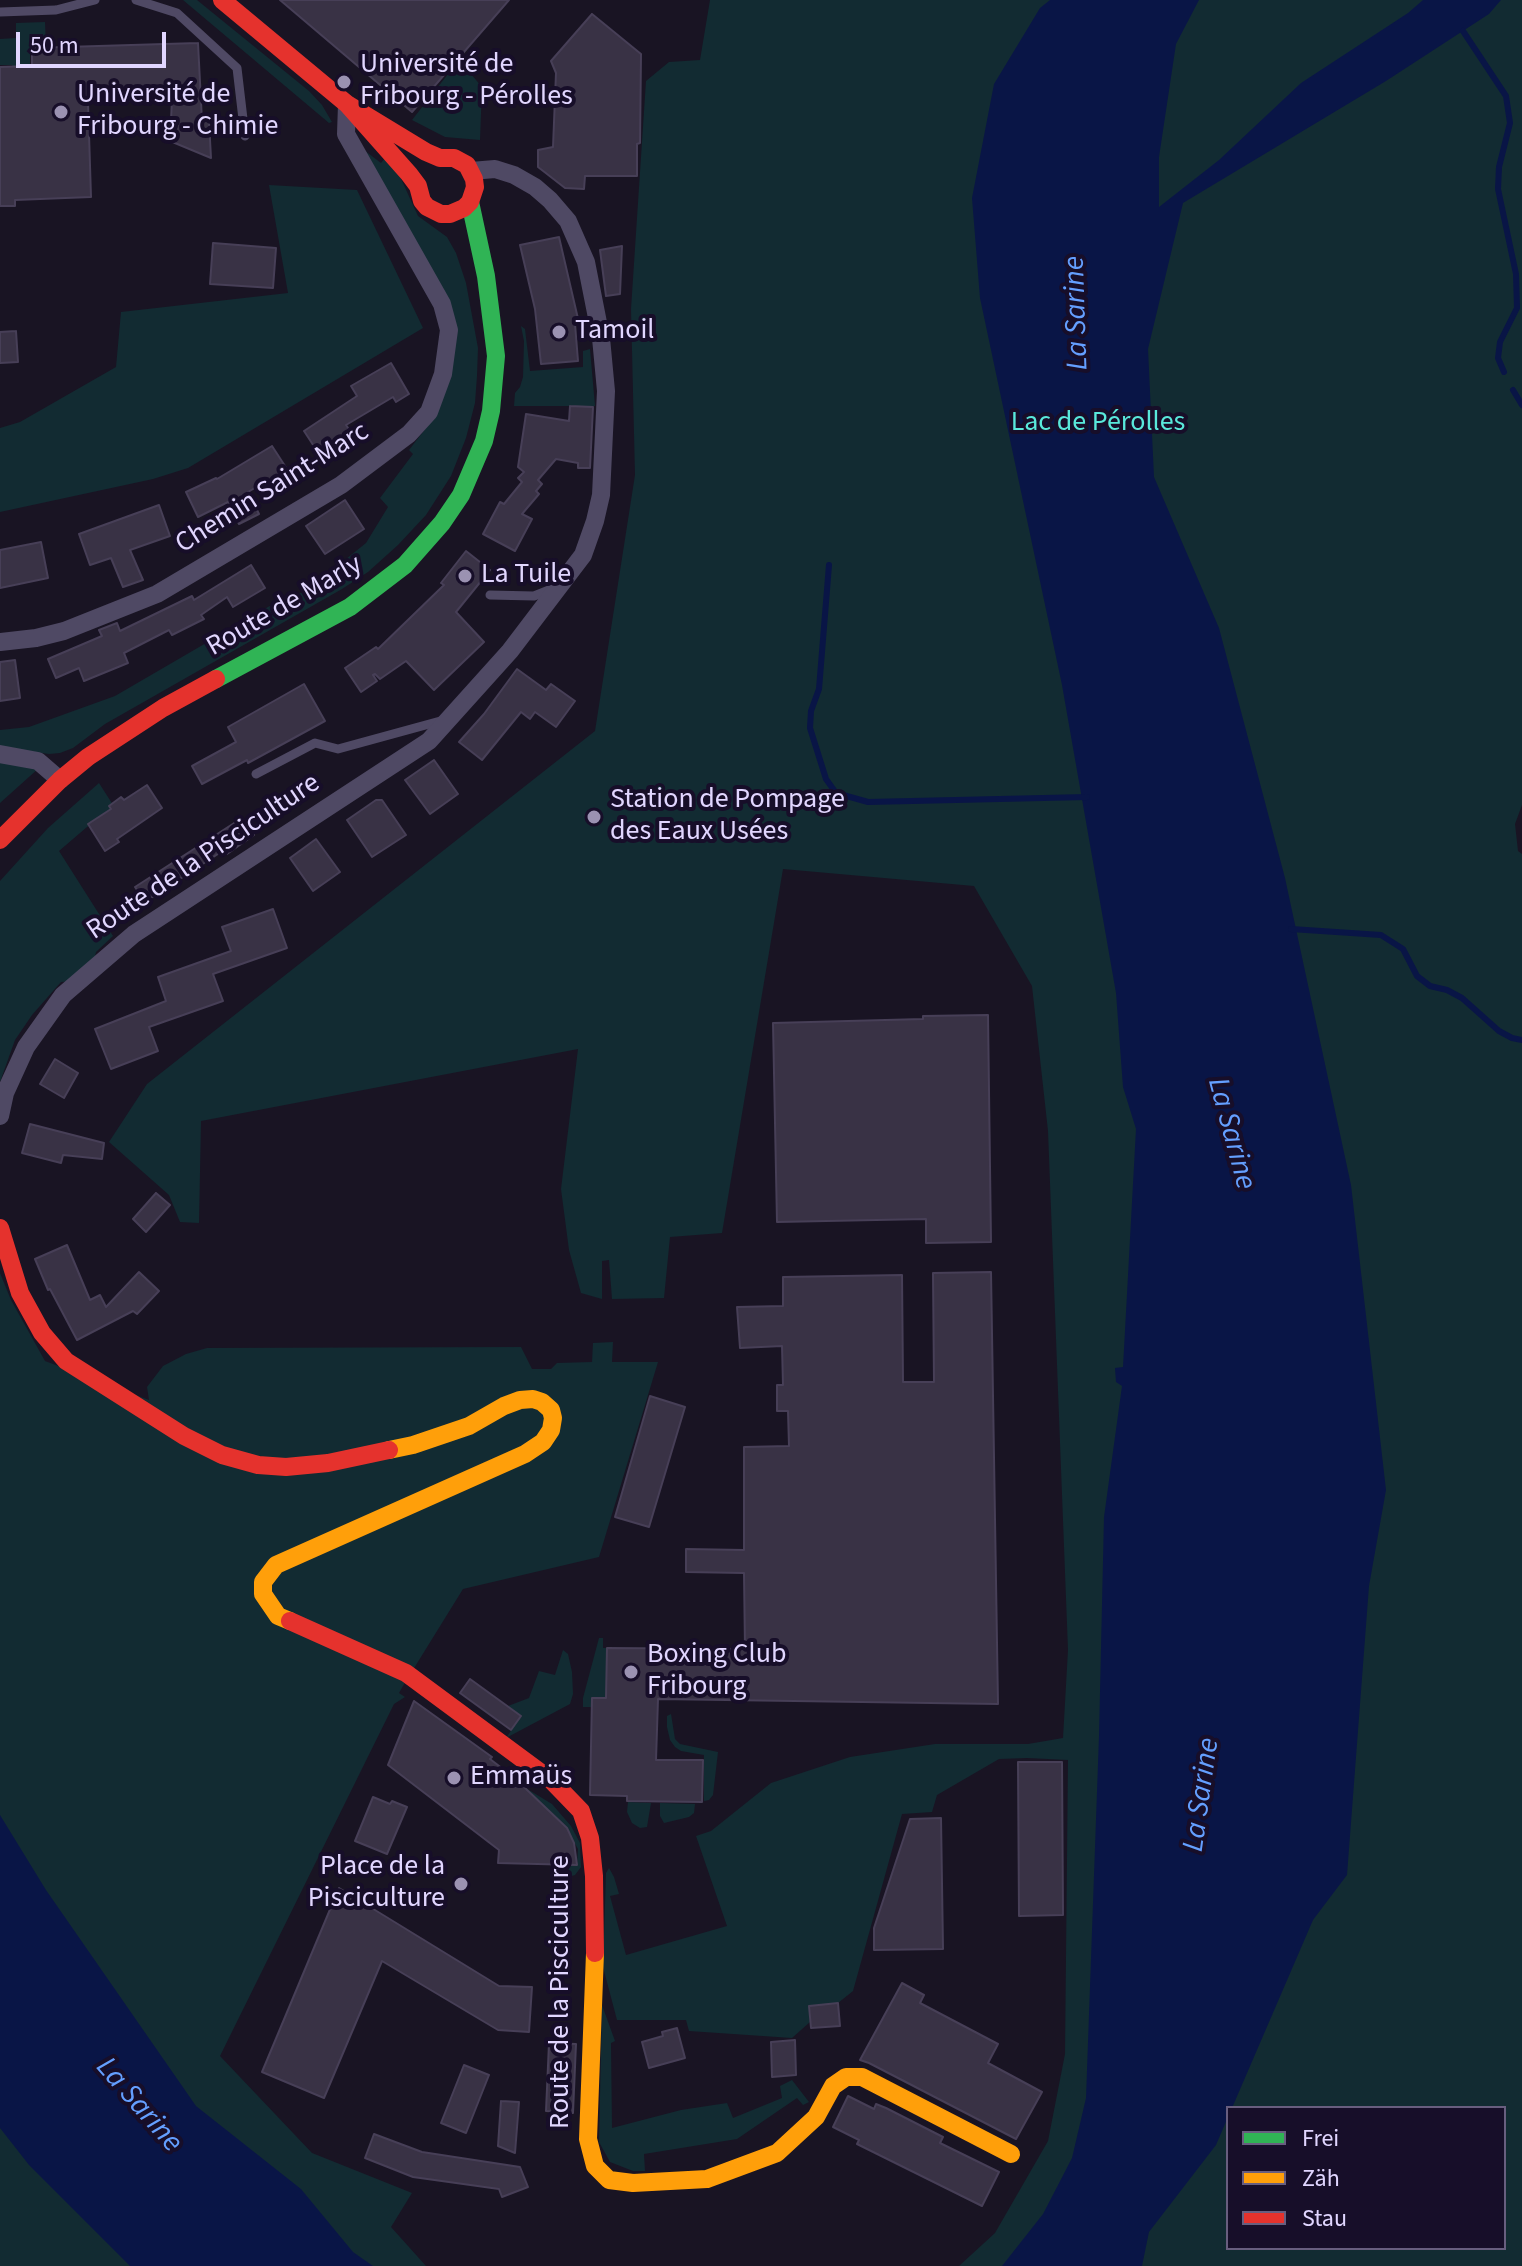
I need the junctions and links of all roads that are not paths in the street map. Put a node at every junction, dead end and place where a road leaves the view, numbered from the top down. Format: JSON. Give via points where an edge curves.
{"nodes":[{"id":1,"x":95,"y":0,"type":"edge"},
{"id":2,"x":136,"y":0,"type":"edge"},
{"id":3,"x":222,"y":0,"type":"edge"},
{"id":4,"x":0,"y":12,"type":"edge"},
{"id":5,"x":347,"y":104,"type":"junction"},
{"id":6,"x":245,"y":136,"type":"dead end"},
{"id":7,"x":440,"y":158,"type":"junction"},
{"id":8,"x":471,"y":171,"type":"junction"},
{"id":9,"x":418,"y":186,"type":"junction"},
{"id":10,"x":470,"y":202,"type":"junction"},
{"id":11,"x":441,"y":214,"type":"junction"},
{"id":12,"x":489,"y":302,"type":"junction"},
{"id":13,"x":559,"y":586,"type":"junction"},
{"id":14,"x":490,"y":595,"type":"dead end"},
{"id":15,"x":0,"y":642,"type":"edge"},
{"id":16,"x":451,"y":718,"type":"junction"},
{"id":17,"x":0,"y":754,"type":"edge"},
{"id":18,"x":256,"y":774,"type":"dead end"},
{"id":19,"x":60,"y":780,"type":"junction"},
{"id":20,"x":0,"y":840,"type":"edge"},
{"id":21,"x":0,"y":1116,"type":"edge"},
{"id":22,"x":0,"y":1228,"type":"edge"},
{"id":23,"x":1011,"y":2154,"type":"dead end"}],
"edges":[{"from":1,"to":4,"type":"lane","via":[[56,10]]},
{"from":2,"to":6,"type":"lane","via":[[177,13],[237,68]]},
{"from":3,"to":5,"type":"street"},
{"from":5,"to":7,"type":"street"},
{"from":5,"to":9,"type":"street"},
{"from":5,"to":15,"type":"street","name":"Chemin Saint-Marc","via":[[346,134],[442,304],[449,330],[443,374],[429,412],[409,434],[341,485],[157,594],[64,631]]},
{"from":7,"to":8,"type":"street","via":[[461,161]]},
{"from":7,"to":9,"type":"street","via":[[426,165]]},
{"from":8,"to":10,"type":"street","via":[[475,187]]},
{"from":8,"to":13,"type":"street","name":"Route de la Pisciculture","via":[[495,169],[514,175],[550,200],[579,242],[591,287],[606,391],[601,495],[583,555]]},
{"from":9,"to":11,"type":"street","via":[[427,207]]},
{"from":10,"to":11,"type":"street","via":[[457,212]]},
{"from":10,"to":12,"type":"street","name":"Route de Marly"},
{"from":11,"to":12,"type":"street","name":"Route de Marly","via":[[469,253]]},
{"from":12,"to":19,"type":"street","name":"Route de Marly","via":[[495,376],[484,441],[461,495],[422,549],[350,607],[163,708]]},
{"from":13,"to":14,"type":"lane","via":[[534,596]]},
{"from":13,"to":16,"type":"street","name":"Route de la Pisciculture"},
{"from":16,"to":18,"type":"lane","name":"Route de la Pisciculture","via":[[338,749],[315,743]]},
{"from":16,"to":21,"type":"street","name":"Route de la Pisciculture","via":[[429,741],[134,934],[63,995],[26,1047]]},
{"from":17,"to":19,"type":"street","via":[[38,761]]},
{"from":19,"to":20,"type":"street","name":"Route de Marly"},
{"from":22,"to":23,"type":"street","name":"Route de la Pisciculture","via":[[20,1293],[42,1333],[66,1361],[222,1455],[258,1465],[328,1463],[427,1440],[520,1400],[533,1399],[551,1410],[551,1430],[534,1448],[276,1565],[263,1582],[263,1594],[278,1616],[406,1673],[552,1781],[581,1811],[594,1876],[588,2139],[595,2166],[609,2180],[707,2179],[777,2153],[816,2117],[833,2086],[846,2077],[862,2077]]}]}
